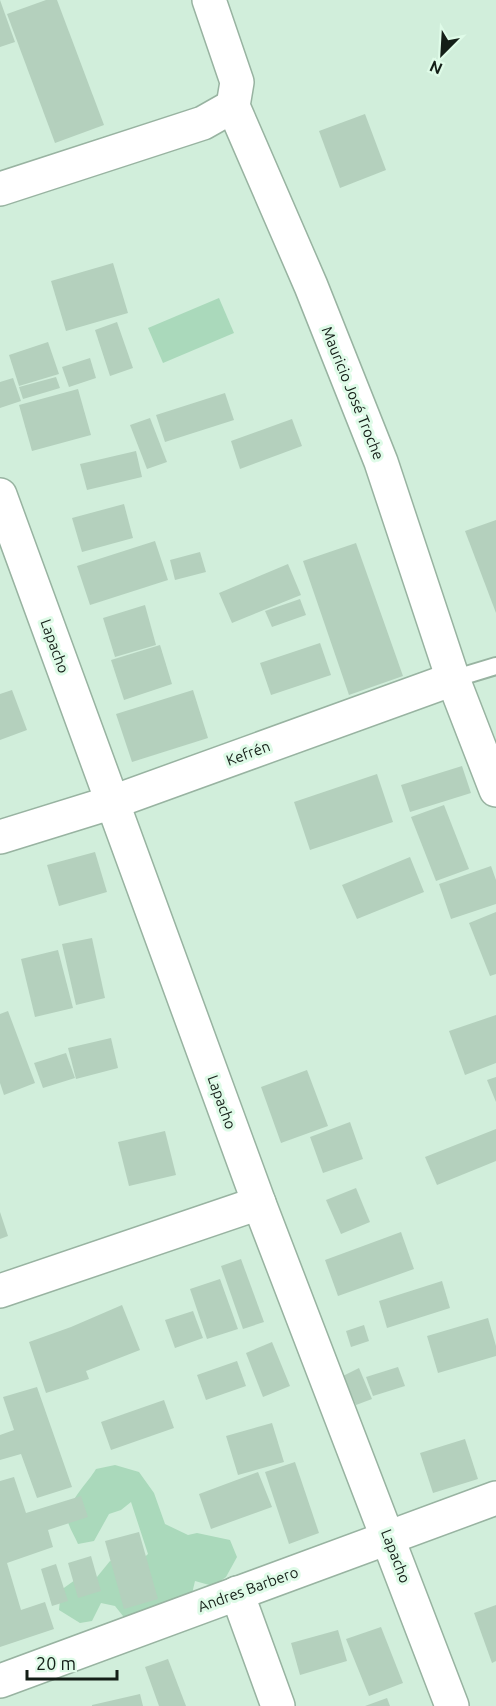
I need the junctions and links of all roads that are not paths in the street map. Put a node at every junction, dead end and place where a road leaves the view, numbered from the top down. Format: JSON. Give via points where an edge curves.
{"nodes":[{"id":1,"x":209,"y":0,"type":"edge"},
{"id":2,"x":232,"y":106,"type":"junction"},
{"id":3,"x":0,"y":189,"type":"edge"},
{"id":4,"x":0,"y":495,"type":"edge"},
{"id":5,"x":496,"y":666,"type":"edge"},
{"id":6,"x":453,"y":679,"type":"junction"},
{"id":7,"x":496,"y":790,"type":"edge"},
{"id":8,"x":113,"y":802,"type":"junction"},
{"id":9,"x":0,"y":837,"type":"edge"},
{"id":10,"x":258,"y":1203,"type":"junction"},
{"id":11,"x":0,"y":1291,"type":"edge"},
{"id":12,"x":496,"y":1498,"type":"edge"},
{"id":13,"x":389,"y":1538,"type":"junction"},
{"id":14,"x":237,"y":1593,"type":"junction"},
{"id":15,"x":0,"y":1681,"type":"edge"},
{"id":16,"x":278,"y":1706,"type":"edge"},
{"id":17,"x":452,"y":1706,"type":"edge"}],
"edges":[{"from":1,"to":2,"type":"street","via":[[237,82]]},
{"from":2,"to":3,"type":"street","via":[[202,123]]},
{"from":2,"to":6,"type":"street","name":"Mauricio José Troche","via":[[311,286],[381,462]]},
{"from":4,"to":8,"type":"street","name":"Lapacho"},
{"from":5,"to":6,"type":"lane","name":"Kefrén"},
{"from":6,"to":7,"type":"street","name":"Mauricio José Troche"},
{"from":6,"to":8,"type":"street","name":"Kefrén"},
{"from":8,"to":9,"type":"street","name":"Kefrén"},
{"from":8,"to":10,"type":"street","name":"Lapacho"},
{"from":10,"to":11,"type":"street"},
{"from":10,"to":13,"type":"street","name":"Lapacho"},
{"from":12,"to":13,"type":"street","name":"Andres Barbero"},
{"from":13,"to":14,"type":"street","name":"Andres Barbero"},
{"from":13,"to":17,"type":"street","name":"Lapacho"},
{"from":14,"to":15,"type":"street","name":"Andres Barbero"},
{"from":14,"to":16,"type":"street"}]}
